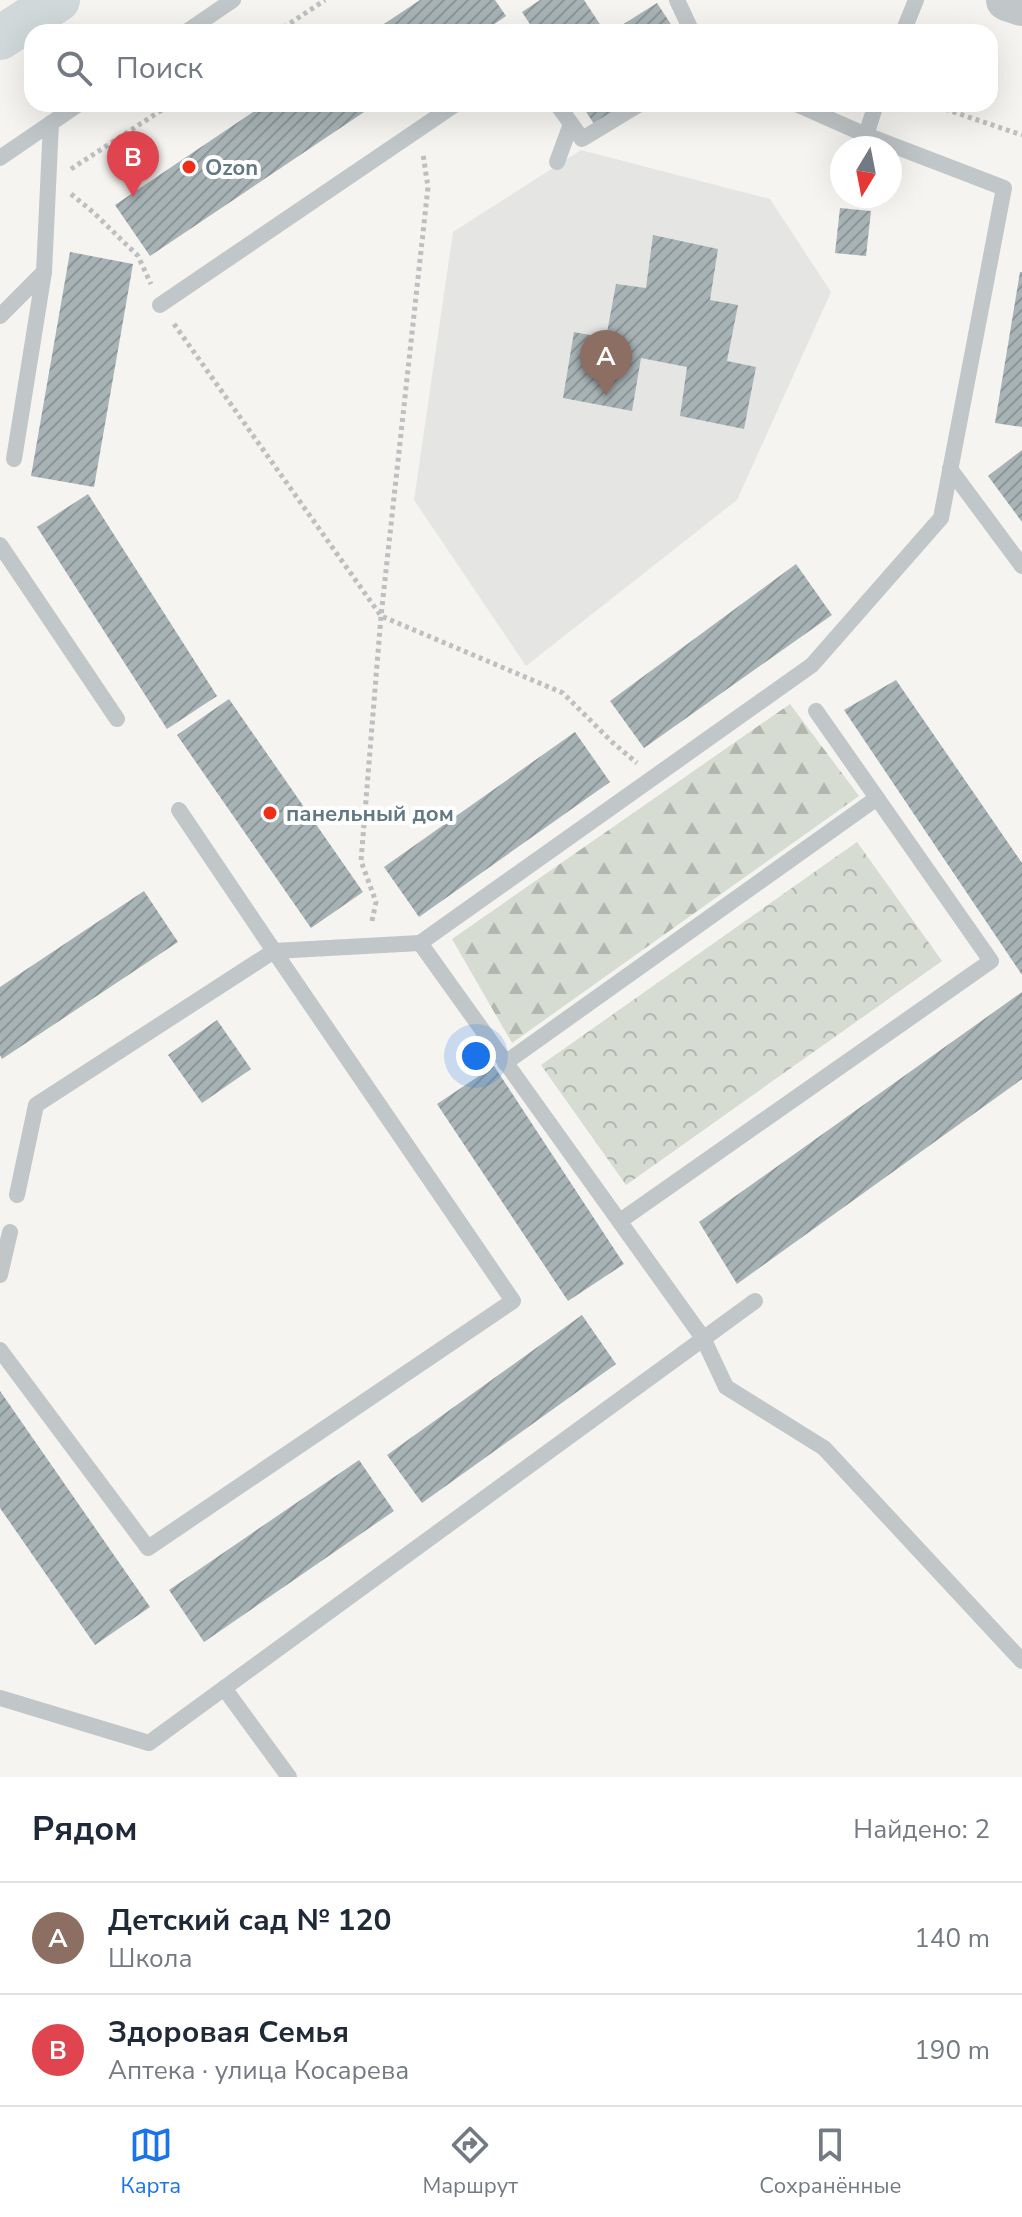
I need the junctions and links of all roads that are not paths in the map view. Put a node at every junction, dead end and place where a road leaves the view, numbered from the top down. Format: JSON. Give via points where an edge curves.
{"nodes":[{"id":1,"x":58,"y":0,"type":"edge"},
{"id":2,"x":233,"y":0,"type":"edge"},
{"id":3,"x":677,"y":0,"type":"edge"},
{"id":4,"x":916,"y":0,"type":"edge"},
{"id":5,"x":1007,"y":0,"type":"edge"},
{"id":6,"x":1022,"y":5,"type":"edge"},
{"id":7,"x":198,"y":24,"type":"edge"},
{"id":8,"x":688,"y":24,"type":"edge"},
{"id":9,"x":906,"y":24,"type":"edge"},
{"id":10,"x":0,"y":38,"type":"edge"},
{"id":11,"x":67,"y":112,"type":"edge"},
{"id":12,"x":445,"y":112,"type":"edge"},
{"id":13,"x":563,"y":112,"type":"edge"},
{"id":14,"x":627,"y":112,"type":"edge"},
{"id":15,"x":814,"y":112,"type":"edge"},
{"id":16,"x":873,"y":112,"type":"edge"},
{"id":17,"x":51,"y":123,"type":"junction"},
{"id":18,"x":571,"y":124,"type":"junction"},
{"id":19,"x":866,"y":135,"type":"junction"},
{"id":20,"x":0,"y":158,"type":"edge"},
{"id":21,"x":557,"y":162,"type":"dead end"},
{"id":22,"x":44,"y":272,"type":"junction"},
{"id":23,"x":160,"y":305,"type":"road end"},
{"id":24,"x":0,"y":316,"type":"edge"},
{"id":25,"x":14,"y":459,"type":"dead end"},
{"id":26,"x":950,"y":469,"type":"junction"},
{"id":27,"x":0,"y":545,"type":"edge"},
{"id":28,"x":1022,"y":566,"type":"edge"},
{"id":29,"x":816,"y":711,"type":"dead end"},
{"id":30,"x":117,"y":719,"type":"dead end"},
{"id":31,"x":877,"y":798,"type":"junction"},
{"id":32,"x":179,"y":810,"type":"dead end"},
{"id":33,"x":420,"y":943,"type":"junction"},
{"id":34,"x":274,"y":951,"type":"junction"},
{"id":35,"x":505,"y":1063,"type":"junction"},
{"id":36,"x":17,"y":1195,"type":"dead end"},
{"id":37,"x":620,"y":1221,"type":"junction"},
{"id":38,"x":10,"y":1232,"type":"dead end"},
{"id":39,"x":0,"y":1275,"type":"edge"},
{"id":40,"x":755,"y":1301,"type":"dead end"},
{"id":41,"x":703,"y":1338,"type":"junction"},
{"id":42,"x":0,"y":1350,"type":"edge"},
{"id":43,"x":1022,"y":1661,"type":"edge"},
{"id":44,"x":224,"y":1688,"type":"junction"},
{"id":45,"x":0,"y":1698,"type":"edge"},
{"id":46,"x":289,"y":1777,"type":"edge"}],
"edges":[{"from":1,"to":10,"type":"main road"},
{"from":2,"to":7,"type":"lane"},
{"from":3,"to":8,"type":"lane"},
{"from":4,"to":9,"type":"lane"},
{"from":5,"to":6,"type":"street"},
{"from":11,"to":17,"type":"lane"},
{"from":12,"to":23,"type":"lane"},
{"from":13,"to":18,"type":"lane"},
{"from":14,"to":18,"type":"lane","via":[[582,139]]},
{"from":15,"to":19,"type":"lane"},
{"from":16,"to":19,"type":"lane"},
{"from":17,"to":20,"type":"lane"},
{"from":17,"to":22,"type":"lane"},
{"from":18,"to":21,"type":"lane"},
{"from":19,"to":26,"type":"lane","via":[[1004,188]]},
{"from":22,"to":24,"type":"lane"},
{"from":22,"to":25,"type":"lane"},
{"from":26,"to":28,"type":"lane"},
{"from":26,"to":33,"type":"lane","via":[[941,518],[812,665]]},
{"from":27,"to":30,"type":"lane"},
{"from":29,"to":31,"type":"lane"},
{"from":31,"to":35,"type":"lane"},
{"from":31,"to":37,"type":"lane","via":[[991,961]]},
{"from":32,"to":34,"type":"lane"},
{"from":33,"to":34,"type":"lane"},
{"from":33,"to":35,"type":"lane"},
{"from":34,"to":36,"type":"lane","via":[[36,1105]]},
{"from":34,"to":42,"type":"lane","via":[[513,1301],[148,1548]]},
{"from":35,"to":37,"type":"lane"},
{"from":37,"to":41,"type":"lane"},
{"from":38,"to":39,"type":"lane"},
{"from":40,"to":41,"type":"lane"},
{"from":41,"to":43,"type":"lane","via":[[726,1387],[824,1448]]},
{"from":41,"to":44,"type":"lane"},
{"from":44,"to":45,"type":"lane","via":[[149,1743]]},
{"from":44,"to":46,"type":"lane"}]}
